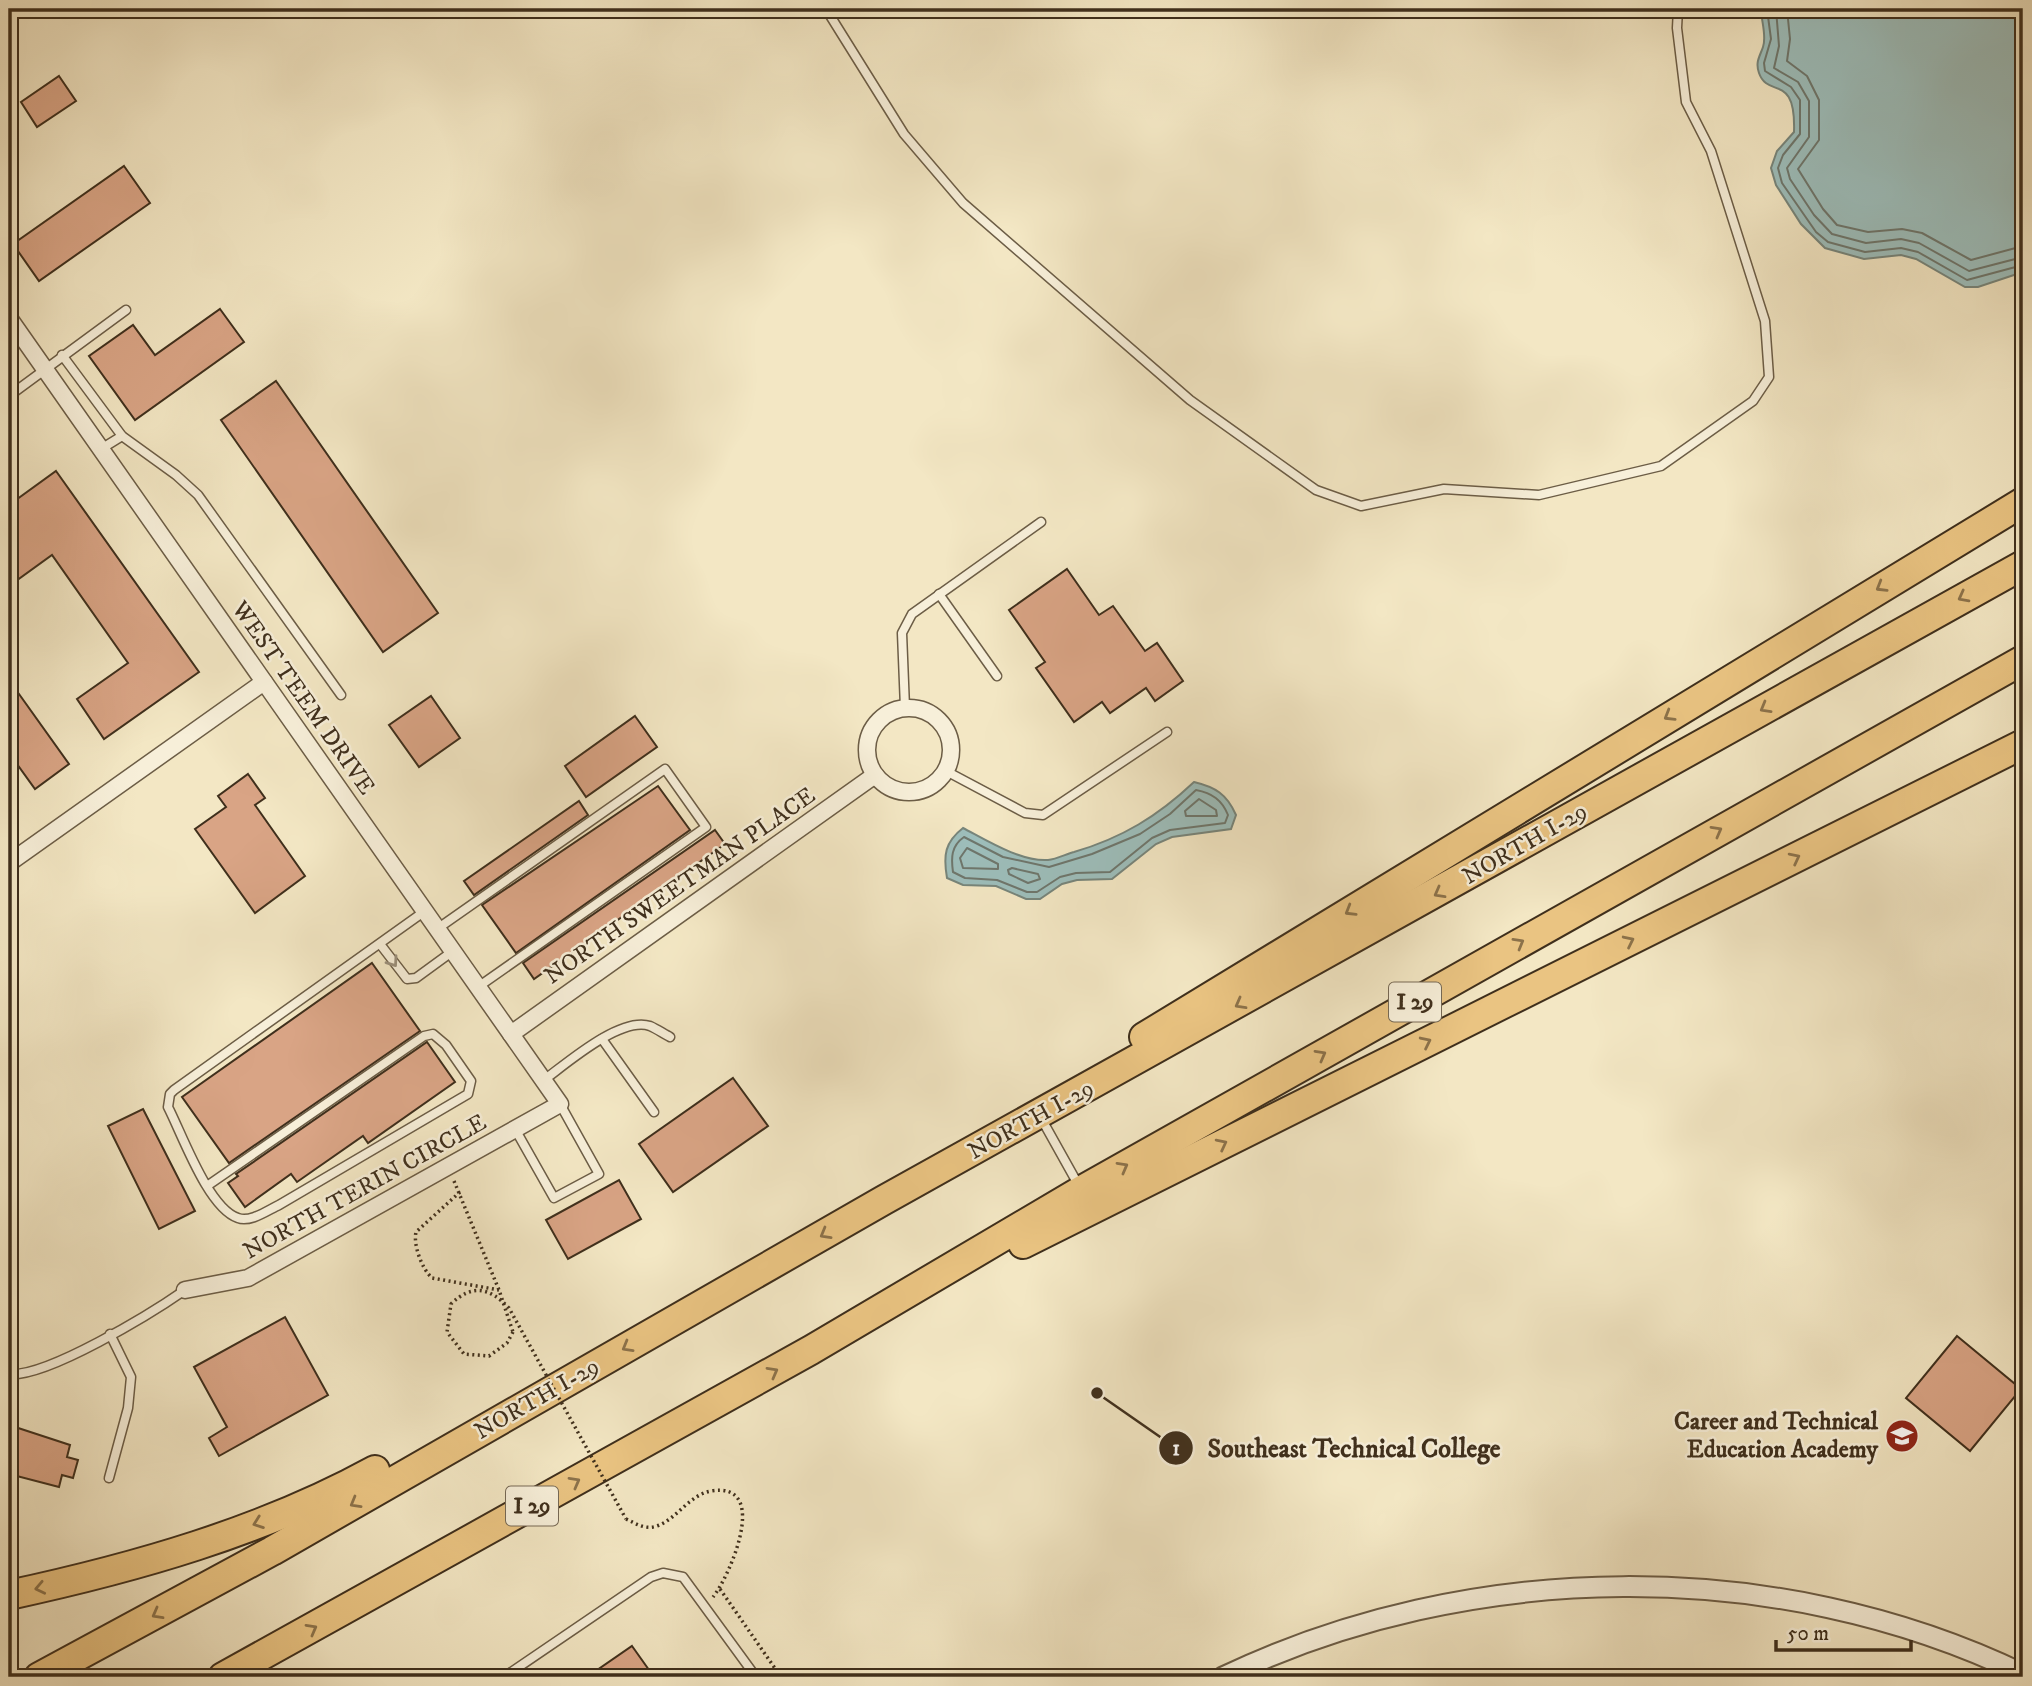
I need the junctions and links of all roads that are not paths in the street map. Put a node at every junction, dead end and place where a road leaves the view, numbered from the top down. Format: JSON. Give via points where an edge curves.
{"nodes":[{"id":1,"x":826,"y":9,"type":"edge"},
{"id":2,"x":1678,"y":9,"type":"edge"},
{"id":3,"x":126,"y":310,"type":"dead end"},
{"id":4,"x":9,"y":318,"type":"edge"},
{"id":5,"x":62,"y":355,"type":"junction"},
{"id":6,"x":44,"y":368,"type":"junction"},
{"id":7,"x":9,"y":396,"type":"edge"},
{"id":8,"x":122,"y":436,"type":"junction"},
{"id":9,"x":102,"y":449,"type":"junction"},
{"id":10,"x":2023,"y":502,"type":"edge"},
{"id":11,"x":1041,"y":522,"type":"dead end"},
{"id":12,"x":2023,"y":565,"type":"edge"},
{"id":13,"x":939,"y":594,"type":"junction"},
{"id":14,"x":2023,"y":660,"type":"edge"},
{"id":15,"x":997,"y":676,"type":"dead end"},
{"id":16,"x":264,"y":682,"type":"junction"},
{"id":17,"x":341,"y":695,"type":"dead end"},
{"id":18,"x":905,"y":708,"type":"junction"},
{"id":19,"x":1167,"y":732,"type":"dead end"},
{"id":20,"x":2023,"y":744,"type":"edge"},
{"id":21,"x":946,"y":771,"type":"junction"},
{"id":22,"x":875,"y":775,"type":"junction"},
{"id":23,"x":9,"y":863,"type":"edge"},
{"id":24,"x":425,"y":911,"type":"junction"},
{"id":25,"x":437,"y":929,"type":"junction"},
{"id":26,"x":380,"y":944,"type":"junction"},
{"id":27,"x":453,"y":951,"type":"junction"},
{"id":28,"x":478,"y":987,"type":"junction"},
{"id":29,"x":512,"y":1034,"type":"junction"},
{"id":30,"x":670,"y":1037,"type":"dead end"},
{"id":31,"x":601,"y":1040,"type":"junction"},
{"id":32,"x":544,"y":1080,"type":"junction"},
{"id":33,"x":560,"y":1104,"type":"junction"},
{"id":34,"x":654,"y":1112,"type":"dead end"},
{"id":35,"x":1040,"y":1115,"type":"junction"},
{"id":36,"x":515,"y":1129,"type":"junction"},
{"id":37,"x":207,"y":1186,"type":"junction"},
{"id":38,"x":1082,"y":1190,"type":"junction"},
{"id":39,"x":884,"y":1200,"type":"junction"},
{"id":40,"x":185,"y":1290,"type":"joint"},
{"id":41,"x":110,"y":1334,"type":"junction"},
{"id":42,"x":811,"y":1350,"type":"junction"},
{"id":43,"x":9,"y":1374,"type":"edge"},
{"id":44,"x":499,"y":1420,"type":"junction"},
{"id":45,"x":109,"y":1478,"type":"dead end"},
{"id":46,"x":9,"y":1595,"type":"edge"},
{"id":47,"x":252,"y":1662,"type":"junction"},
{"id":48,"x":2023,"y":1674,"type":"edge"},
{"id":49,"x":39,"y":1677,"type":"edge"},
{"id":50,"x":223,"y":1677,"type":"edge"},
{"id":51,"x":228,"y":1677,"type":"edge"},
{"id":52,"x":504,"y":1677,"type":"edge"},
{"id":53,"x":756,"y":1677,"type":"edge"},
{"id":54,"x":1223,"y":1677,"type":"edge"}],
"edges":[{"from":1,"to":2,"type":"lane","via":[[904,134],[963,203],[1191,400],[1316,490],[1361,506],[1444,489],[1539,495],[1661,466],[1753,401],[1769,377],[1765,321],[1710,151],[1686,102]]},
{"from":3,"to":5,"type":"lane"},
{"from":4,"to":6,"type":"street","name":"WEST TEEM DRIVE"},
{"from":5,"to":6,"type":"lane"},
{"from":5,"to":8,"type":"lane"},
{"from":6,"to":7,"type":"lane"},
{"from":6,"to":9,"type":"street","name":"WEST TEEM DRIVE"},
{"from":8,"to":9,"type":"lane"},
{"from":8,"to":17,"type":"lane","via":[[198,495]]},
{"from":9,"to":16,"type":"street","name":"WEST TEEM DRIVE"},
{"from":10,"to":39,"type":"highway","one_way":true},
{"from":11,"to":13,"type":"lane"},
{"from":12,"to":35,"type":"highway","name":"NORTH I-29","one_way":true},
{"from":13,"to":15,"type":"lane"},
{"from":13,"to":18,"type":"lane","via":[[912,614],[902,633]]},
{"from":38,"to":14,"type":"highway","number":"I 29","one_way":true},
{"from":16,"to":23,"type":"street"},
{"from":16,"to":24,"type":"street","name":"WEST TEEM DRIVE"},
{"from":18,"to":21,"type":"street","via":[[926,711],[946,730],[951,757]]},
{"from":18,"to":22,"type":"street","via":[[886,714],[869,736],[869,763]]},
{"from":19,"to":21,"type":"lane","via":[[1043,815],[1025,813]]},
{"from":42,"to":20,"type":"highway","one_way":true},
{"from":21,"to":22,"type":"street","via":[[937,782],[912,793],[885,785]]},
{"from":22,"to":29,"type":"street","name":"NORTH SWEETMAN PLACE"},
{"from":24,"to":25,"type":"street","name":"WEST TEEM DRIVE"},
{"from":24,"to":26,"type":"lane"},
{"from":25,"to":27,"type":"street","name":"WEST TEEM DRIVE"},
{"from":25,"to":28,"type":"lane","via":[[665,769],[706,827]]},
{"from":26,"to":27,"type":"lane","one_way":true,"via":[[407,979],[416,978]]},
{"from":26,"to":37,"type":"lane","via":[[170,1094],[168,1107]]},
{"from":27,"to":28,"type":"street","name":"WEST TEEM DRIVE"},
{"from":28,"to":29,"type":"street","name":"WEST TEEM DRIVE"},
{"from":29,"to":32,"type":"street","name":"WEST TEEM DRIVE"},
{"from":30,"to":31,"type":"lane","via":[[649,1026],[635,1025]]},
{"from":31,"to":32,"type":"lane"},
{"from":31,"to":34,"type":"lane"},
{"from":32,"to":33,"type":"street","name":"WEST TEEM DRIVE"},
{"from":33,"to":36,"type":"street","name":"NORTH TERIN CIRCLE"},
{"from":33,"to":36,"type":"lane","via":[[600,1174],[554,1198]]},
{"from":35,"to":38,"type":"lane"},
{"from":35,"to":39,"type":"highway","name":"NORTH I-29"},
{"from":36,"to":40,"type":"street","name":"NORTH TERIN CIRCLE","via":[[248,1278]]},
{"from":37,"to":37,"type":"lane","via":[[226,1211],[247,1219],[279,1205],[468,1094],[471,1082],[438,1037],[424,1036]]},
{"from":38,"to":42,"type":"highway","number":"I 29"},
{"from":39,"to":44,"type":"highway","name":"NORTH I-29","one_way":true},
{"from":40,"to":41,"type":"lane","via":[[148,1316]]},
{"from":41,"to":43,"type":"lane","via":[[44,1367]]},
{"from":41,"to":45,"type":"lane","via":[[131,1377],[128,1408]]},
{"from":47,"to":42,"type":"highway","number":"I 29","one_way":true},
{"from":44,"to":46,"type":"highway","one_way":true,"via":[[442,1433],[330,1495],[252,1525],[163,1556]]},
{"from":44,"to":49,"type":"highway","name":"NORTH I-29","one_way":true,"via":[[272,1551]]},
{"from":47,"to":50,"type":"highway","number":"I 29"},
{"from":47,"to":51,"type":"highway"},
{"from":48,"to":54,"type":"street","via":[[1948,1643],[1831,1607],[1722,1591],[1615,1587],[1517,1594],[1424,1609],[1329,1635]]},
{"from":52,"to":53,"type":"lane","via":[[618,1598],[663,1573],[683,1577]]}]}
